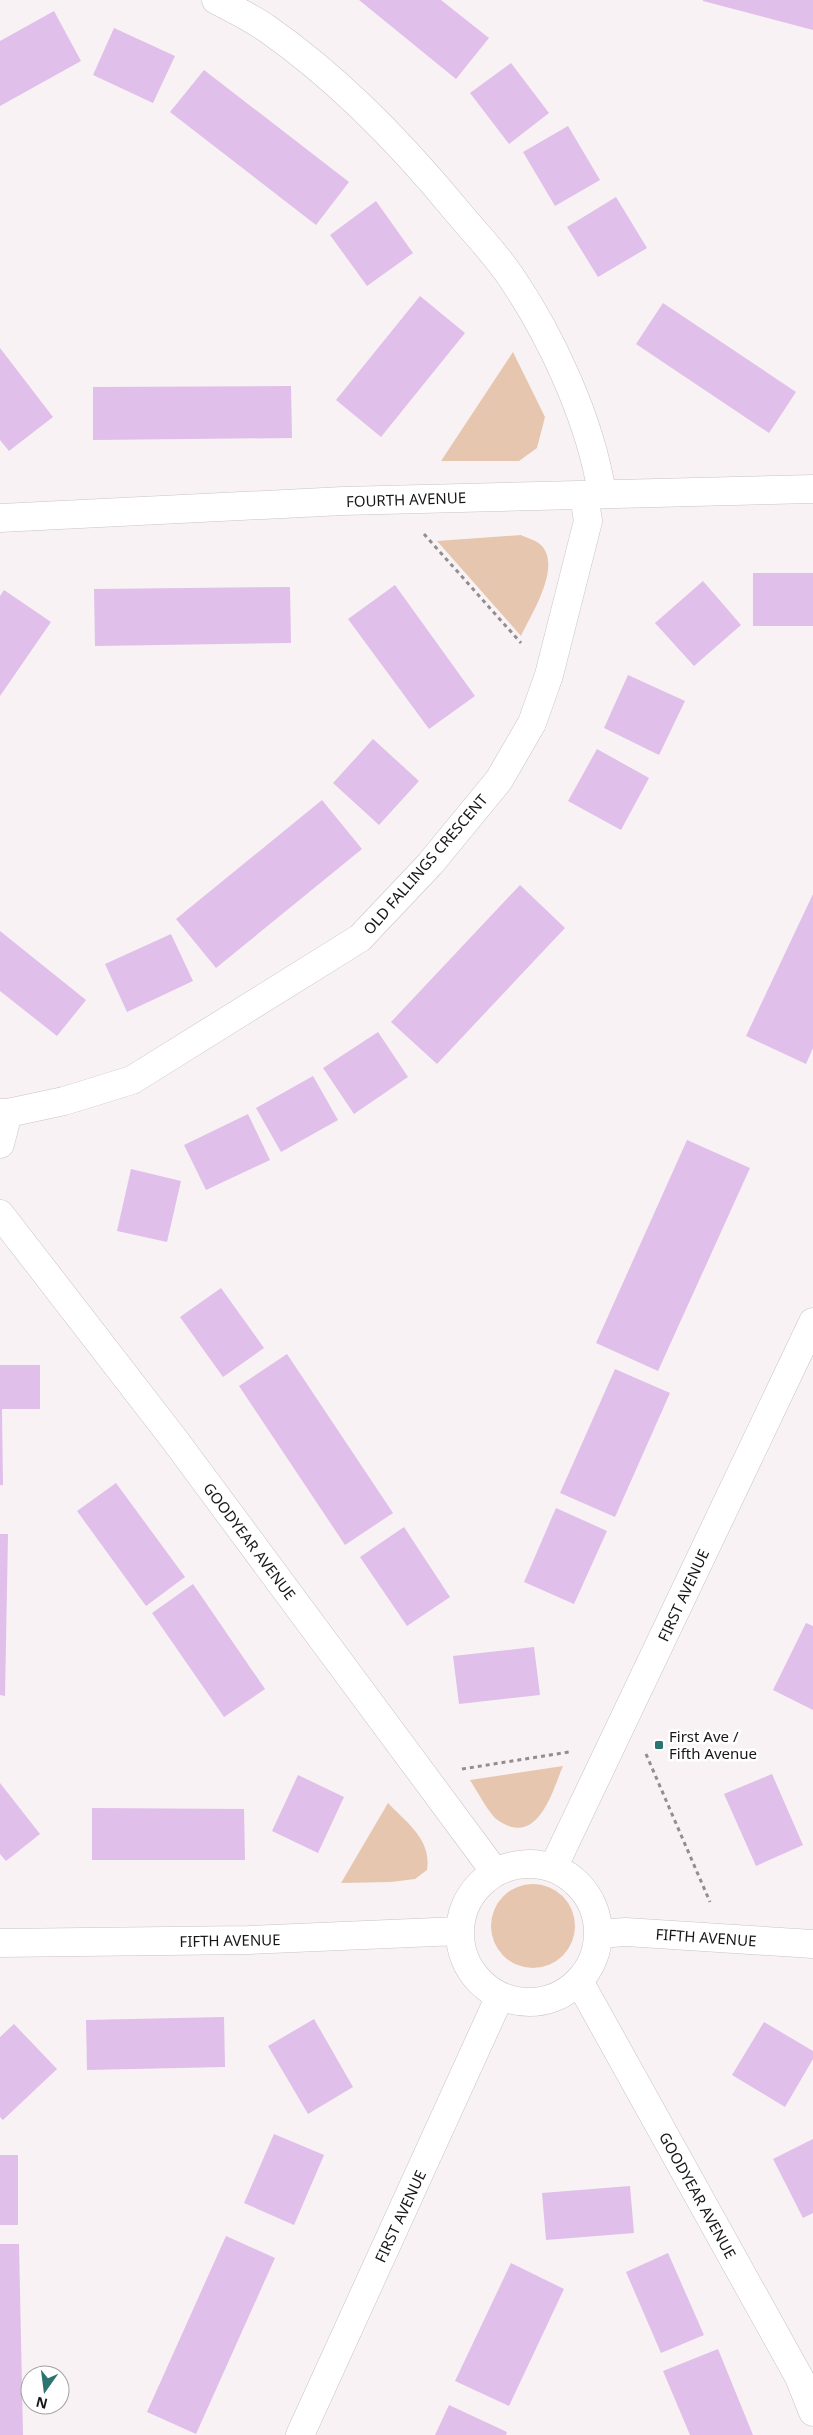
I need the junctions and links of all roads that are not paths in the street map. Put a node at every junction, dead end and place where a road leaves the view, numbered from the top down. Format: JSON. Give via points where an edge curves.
{"nodes":[{"id":1,"x":216,"y":0,"type":"edge"},
{"id":2,"x":813,"y":489,"type":"edge"},
{"id":3,"x":593,"y":495,"type":"junction"},
{"id":4,"x":0,"y":518,"type":"edge"},
{"id":5,"x":4,"y":1113,"type":"edge"},
{"id":6,"x":0,"y":1144,"type":"edge"},
{"id":7,"x":0,"y":1214,"type":"edge"},
{"id":8,"x":813,"y":1322,"type":"edge"},
{"id":9,"x":553,"y":1868,"type":"junction"},
{"id":10,"x":495,"y":1872,"type":"junction"},
{"id":11,"x":459,"y":1931,"type":"junction"},
{"id":12,"x":598,"y":1934,"type":"junction"},
{"id":13,"x":0,"y":1943,"type":"edge"},
{"id":14,"x":813,"y":1944,"type":"edge"},
{"id":15,"x":579,"y":1982,"type":"junction"},
{"id":16,"x":500,"y":1996,"type":"junction"},
{"id":17,"x":813,"y":2412,"type":"edge"},
{"id":18,"x":300,"y":2435,"type":"edge"}],
"edges":[{"from":1,"to":3,"type":"street","name":"OLD FALLINGS CRESCENT","via":[[265,27],[348,93],[424,171],[510,276],[544,332],[581,413],[598,469]]},
{"from":2,"to":3,"type":"street","name":"FOURTH AVENUE"},
{"from":3,"to":4,"type":"street","name":"FOURTH AVENUE","via":[[420,498]]},
{"from":3,"to":5,"type":"street","name":"OLD FALLINGS CRESCENT","via":[[549,675],[532,723],[499,780],[430,864],[360,938],[132,1080],[64,1101]]},
{"from":5,"to":6,"type":"street"},
{"from":7,"to":10,"type":"street","name":"GOODYEAR AVENUE","via":[[174,1439]]},
{"from":8,"to":9,"type":"street","name":"FIRST AVENUE"},
{"from":9,"to":10,"type":"street","via":[[534,1863],[514,1865]]},
{"from":9,"to":12,"type":"street","via":[[572,1878],[587,1894],[596,1913]]},
{"from":10,"to":11,"type":"street","via":[[476,1887],[464,1907]]},
{"from":11,"to":13,"type":"street","name":"FIFTH AVENUE","via":[[249,1940]]},
{"from":11,"to":16,"type":"street","via":[[462,1951],[470,1969],[483,1985]]},
{"from":12,"to":14,"type":"street","name":"FIFTH AVENUE","via":[[626,1932]]},
{"from":12,"to":15,"type":"street","via":[[596,1951]]},
{"from":15,"to":16,"type":"street","via":[[562,1994],[542,2001],[520,2002]]},
{"from":15,"to":17,"type":"street","name":"GOODYEAR AVENUE","via":[[799,2377]]},
{"from":16,"to":18,"type":"street","name":"FIRST AVENUE"}]}
